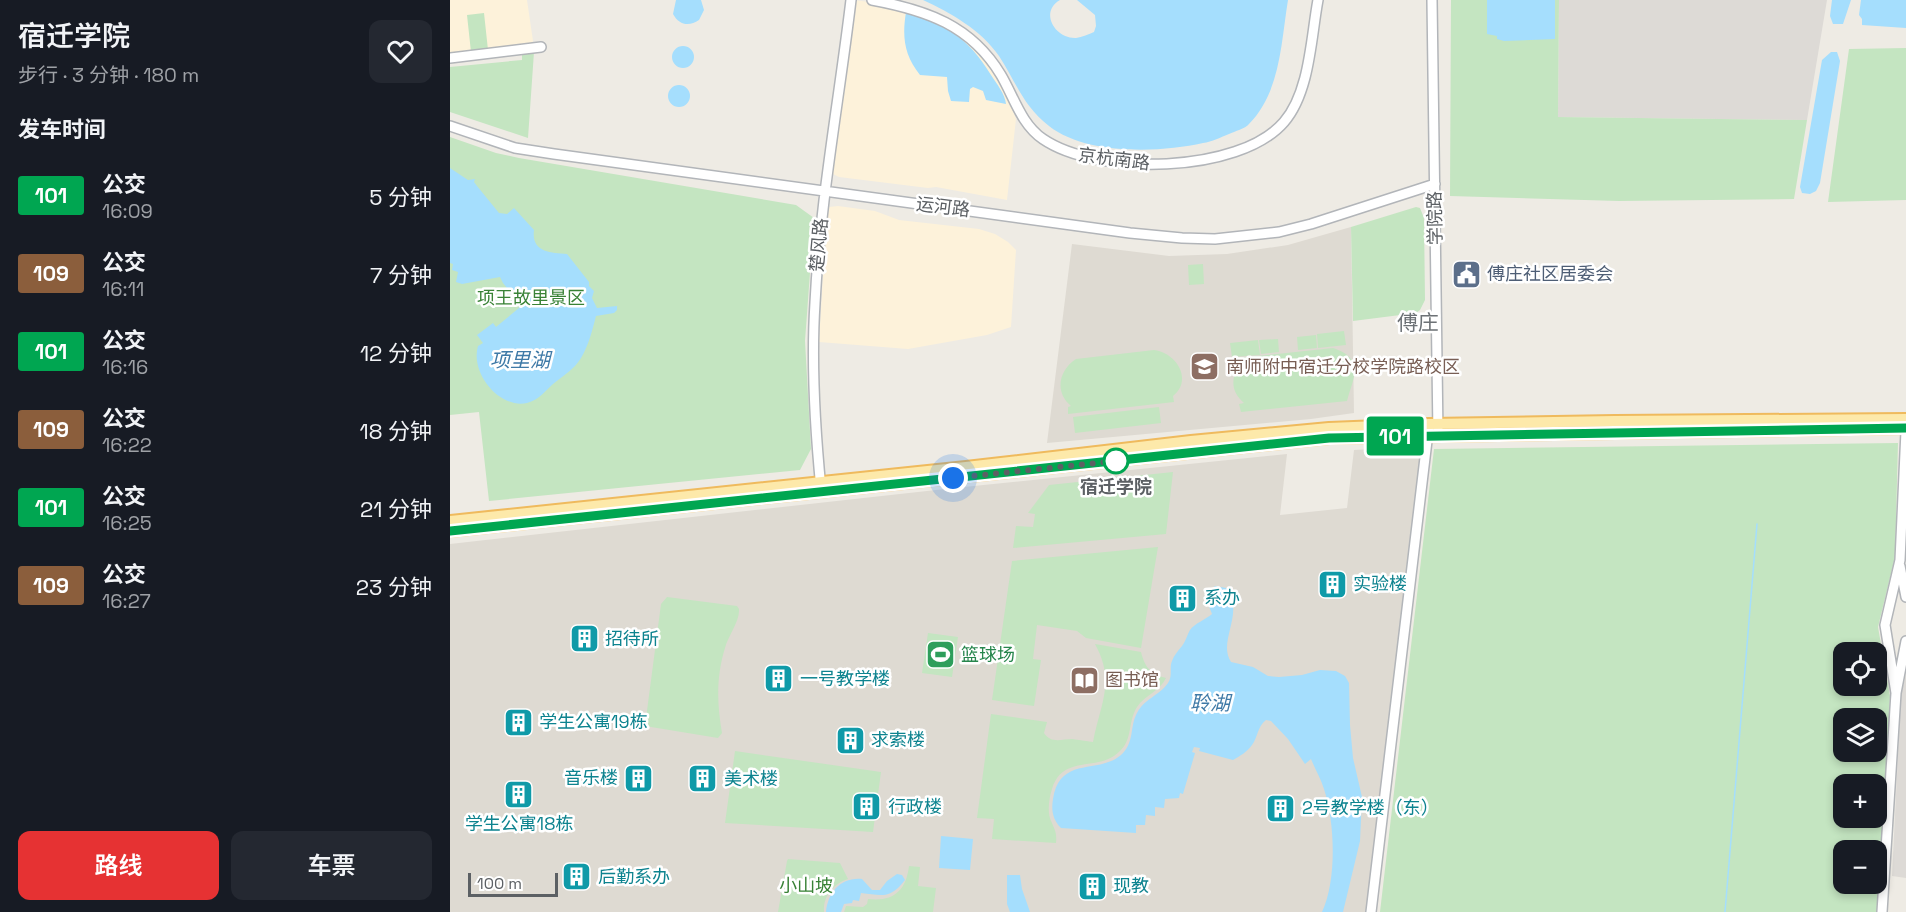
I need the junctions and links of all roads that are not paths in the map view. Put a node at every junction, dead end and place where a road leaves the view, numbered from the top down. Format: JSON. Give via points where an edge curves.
{"nodes":[{"id":1,"x":851,"y":0,"type":"edge"},
{"id":2,"x":872,"y":0,"type":"edge"},
{"id":3,"x":1318,"y":0,"type":"edge"},
{"id":4,"x":1432,"y":0,"type":"edge"},
{"id":5,"x":541,"y":47,"type":"dead end"},
{"id":6,"x":450,"y":58,"type":"edge"},
{"id":7,"x":450,"y":126,"type":"edge"},
{"id":8,"x":1435,"y":184,"type":"junction"},
{"id":9,"x":824,"y":192,"type":"junction"},
{"id":10,"x":1906,"y":419,"type":"edge"},
{"id":11,"x":1433,"y":429,"type":"junction"},
{"id":12,"x":1906,"y":430,"type":"edge"},
{"id":13,"x":820,"y":487,"type":"junction"},
{"id":14,"x":450,"y":521,"type":"edge"},
{"id":15,"x":450,"y":531,"type":"edge"},
{"id":16,"x":1900,"y":560,"type":"junction"},
{"id":17,"x":1906,"y":597,"type":"edge"},
{"id":18,"x":1906,"y":641,"type":"edge"},
{"id":19,"x":1896,"y":693,"type":"junction"},
{"id":20,"x":1371,"y":912,"type":"edge"},
{"id":21,"x":1882,"y":912,"type":"edge"}],
"edges":[{"from":1,"to":9,"type":"street","name":"楚风路"},
{"from":2,"to":3,"type":"street","name":"京杭南路","via":[[935,16],[979,44],[1022,118],[1052,144],[1083,157],[1164,164],[1238,152],[1284,122],[1298,100],[1305,75]]},
{"from":4,"to":8,"type":"street","name":"学院路"},
{"from":5,"to":6,"type":"street"},
{"from":7,"to":9,"type":"street","name":"运河路","via":[[515,148]]},
{"from":8,"to":9,"type":"street","name":"运河路","via":[[1279,232],[1215,239],[1161,237]]},
{"from":8,"to":11,"type":"street","name":"学院路"},
{"from":9,"to":13,"type":"street","name":"楚风路","via":[[814,304]]},
{"from":10,"to":11,"type":"main road"},
{"from":11,"to":12,"type":"main road"},
{"from":11,"to":13,"type":"main road"},
{"from":11,"to":20,"type":"street","name":"学院路"},
{"from":12,"to":16,"type":"street"},
{"from":13,"to":14,"type":"main road"},
{"from":13,"to":15,"type":"main road"},
{"from":16,"to":17,"type":"street"},
{"from":16,"to":19,"type":"street","via":[[1885,625]]},
{"from":18,"to":19,"type":"street"},
{"from":19,"to":21,"type":"street"}]}
